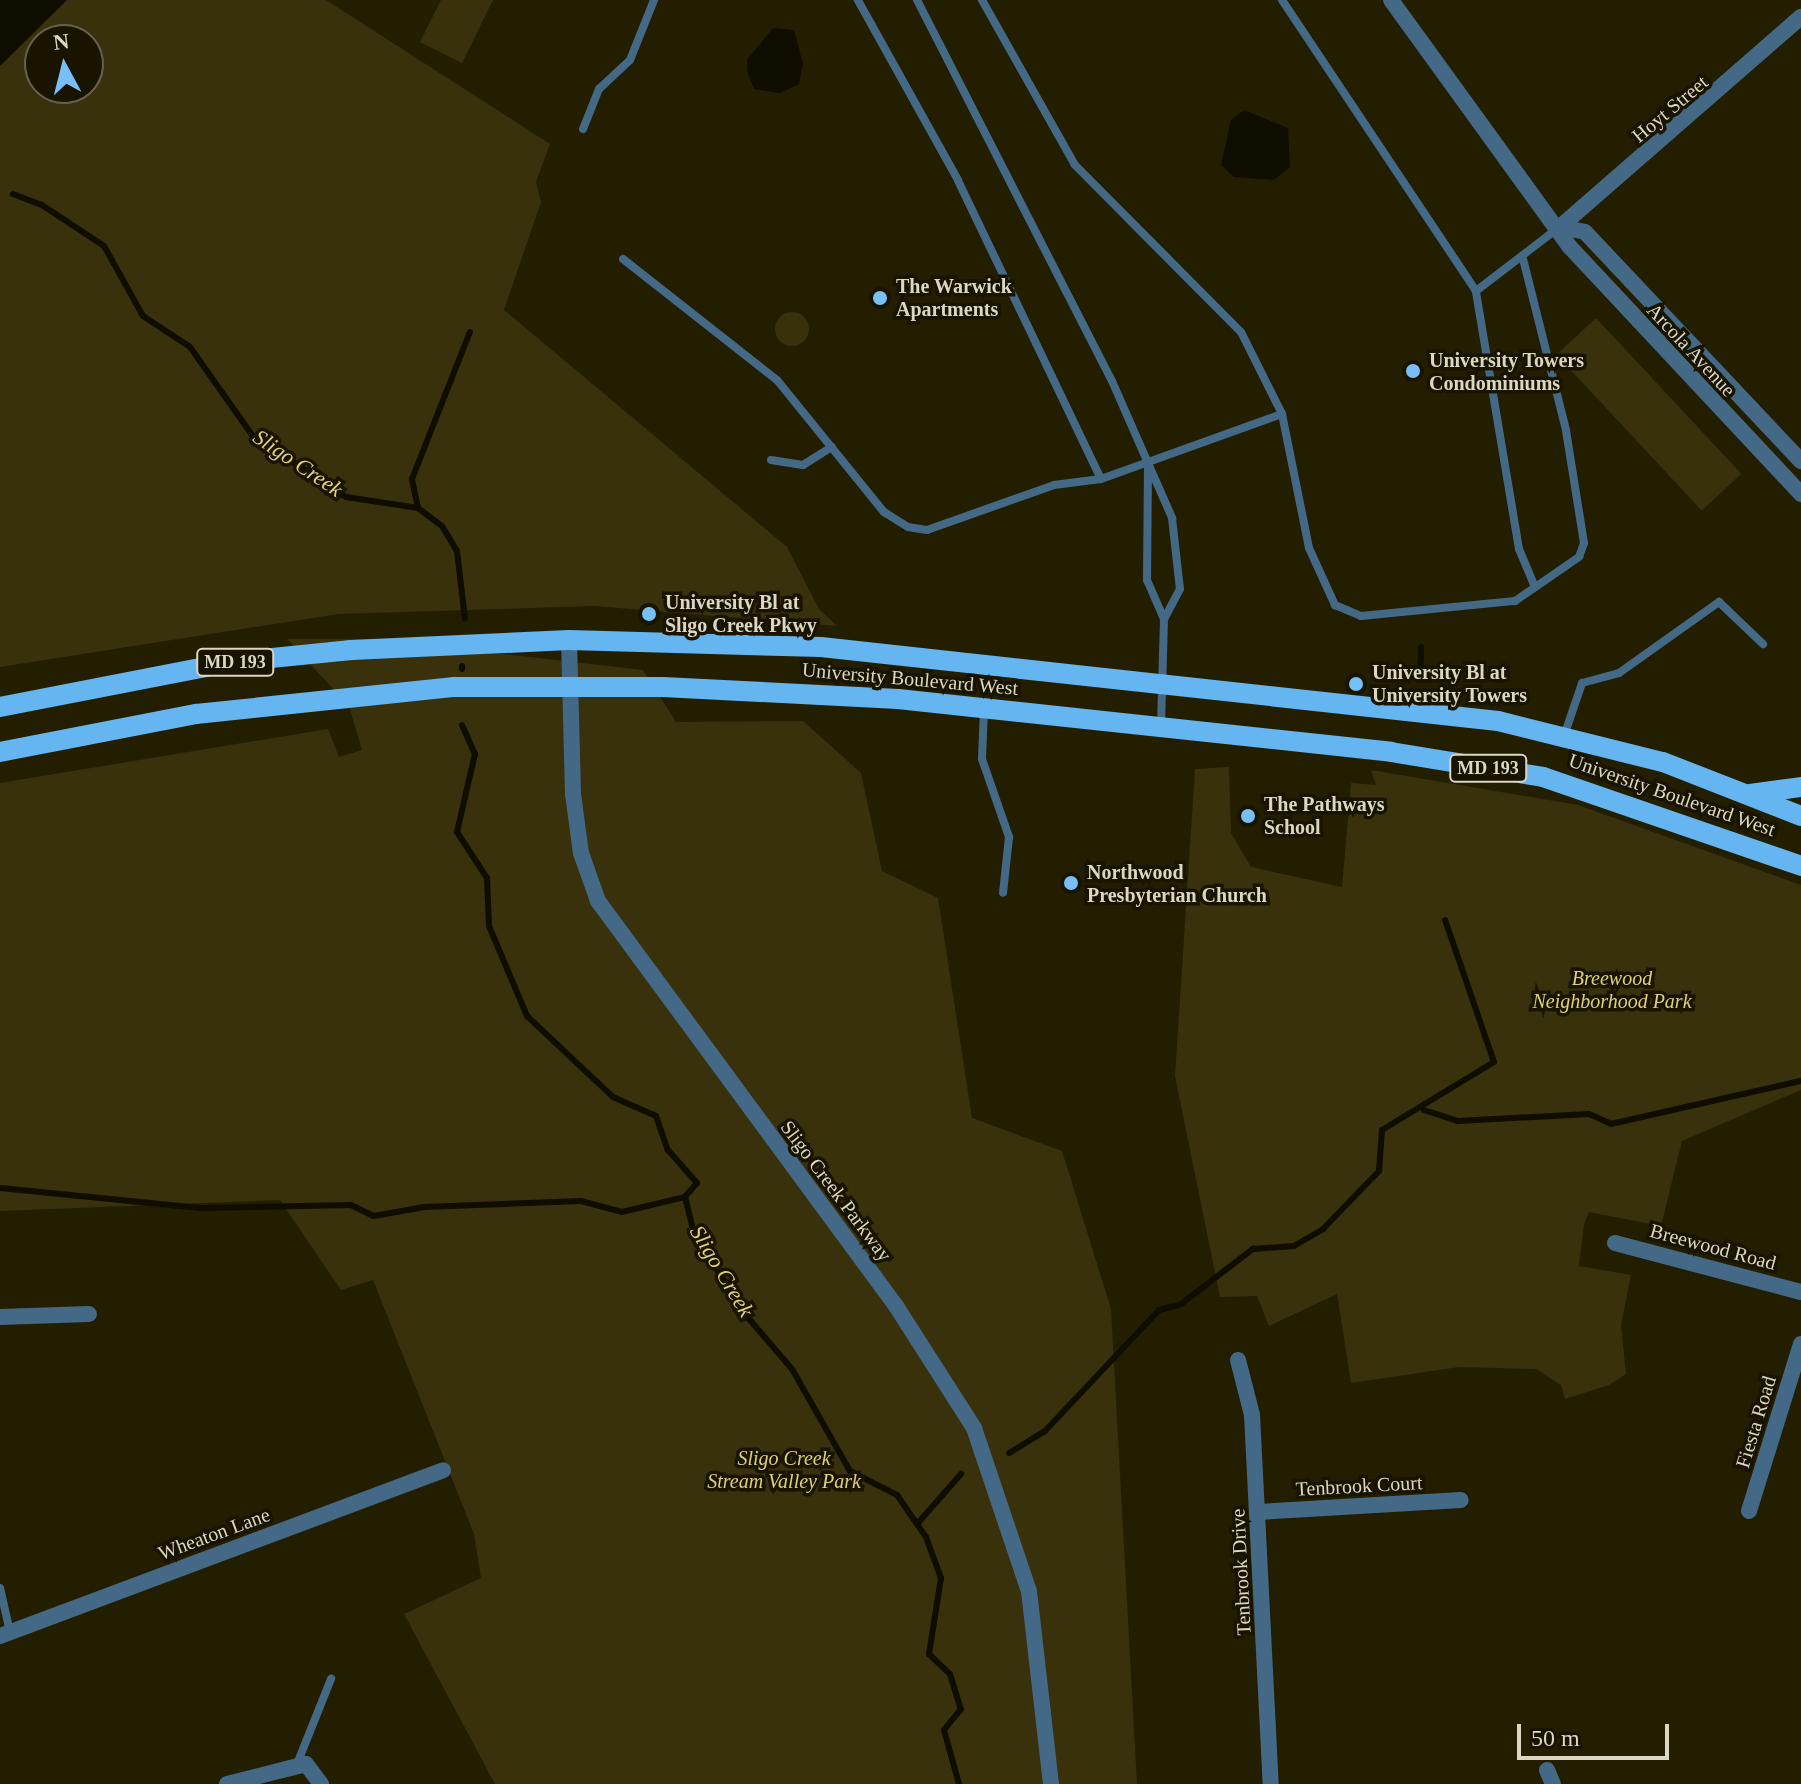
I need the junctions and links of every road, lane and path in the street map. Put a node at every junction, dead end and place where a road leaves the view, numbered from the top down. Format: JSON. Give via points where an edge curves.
{"nodes":[{"id":1,"x":654,"y":0,"type":"edge"},
{"id":2,"x":858,"y":0,"type":"edge"},
{"id":3,"x":917,"y":0,"type":"edge"},
{"id":4,"x":982,"y":0,"type":"edge"},
{"id":5,"x":1282,"y":0,"type":"edge"},
{"id":6,"x":1391,"y":0,"type":"edge"},
{"id":7,"x":1801,"y":17,"type":"edge"},
{"id":8,"x":583,"y":129,"type":"dead end"},
{"id":9,"x":1560,"y":227,"type":"junction"},
{"id":10,"x":623,"y":259,"type":"dead end"},
{"id":11,"x":1523,"y":259,"type":"junction"},
{"id":12,"x":1476,"y":291,"type":"junction"},
{"id":13,"x":1282,"y":414,"type":"junction"},
{"id":14,"x":832,"y":447,"type":"junction"},
{"id":15,"x":771,"y":460,"type":"dead end"},
{"id":16,"x":1801,"y":461,"type":"edge"},
{"id":17,"x":1148,"y":462,"type":"junction"},
{"id":18,"x":1101,"y":479,"type":"junction"},
{"id":19,"x":1801,"y":494,"type":"edge"},
{"id":20,"x":1535,"y":587,"type":"junction"},
{"id":21,"x":1164,"y":619,"type":"junction"},
{"id":22,"x":569,"y":640,"type":"junction"},
{"id":23,"x":1763,"y":644,"type":"dead end"},
{"id":24,"x":1160,"y":681,"type":"junction"},
{"id":25,"x":571,"y":686,"type":"junction"},
{"id":26,"x":0,"y":707,"type":"edge"},
{"id":27,"x":984,"y":708,"type":"junction"},
{"id":28,"x":1161,"y":728,"type":"junction"},
{"id":29,"x":1564,"y":737,"type":"junction"},
{"id":30,"x":0,"y":752,"type":"edge"},
{"id":31,"x":1801,"y":787,"type":"edge"},
{"id":32,"x":1747,"y":795,"type":"junction"},
{"id":33,"x":1801,"y":816,"type":"edge"},
{"id":34,"x":1801,"y":866,"type":"edge"},
{"id":35,"x":1003,"y":893,"type":"dead end"},
{"id":36,"x":1615,"y":1243,"type":"dead end"},
{"id":37,"x":1801,"y":1292,"type":"edge"},
{"id":38,"x":89,"y":1314,"type":"dead end"},
{"id":39,"x":0,"y":1317,"type":"edge"},
{"id":40,"x":1801,"y":1344,"type":"edge"},
{"id":41,"x":1238,"y":1360,"type":"dead end"},
{"id":42,"x":443,"y":1470,"type":"dead end"},
{"id":43,"x":1461,"y":1500,"type":"dead end"},
{"id":44,"x":1749,"y":1511,"type":"dead end"},
{"id":45,"x":1258,"y":1512,"type":"junction"},
{"id":46,"x":0,"y":1588,"type":"edge"},
{"id":47,"x":5,"y":1634,"type":"edge"},
{"id":48,"x":331,"y":1679,"type":"dead end"},
{"id":49,"x":302,"y":1764,"type":"junction"},
{"id":50,"x":227,"y":1784,"type":"edge"},
{"id":51,"x":321,"y":1784,"type":"edge"},
{"id":52,"x":1051,"y":1784,"type":"edge"},
{"id":53,"x":1271,"y":1784,"type":"edge"}],
"edges":[{"from":1,"to":8,"type":"lane","via":[[630,60],[599,89]]},
{"from":2,"to":18,"type":"lane","via":[[965,192]]},
{"from":3,"to":17,"type":"lane","via":[[1015,184]]},
{"from":4,"to":13,"type":"lane","via":[[1060,146],[1241,332]]},
{"from":5,"to":12,"type":"lane"},
{"from":6,"to":9,"type":"street","name":"Arcola Avenue"},
{"from":7,"to":9,"type":"street","name":"Hoyt Street"},
{"from":9,"to":11,"type":"lane"},
{"from":9,"to":16,"type":"street","name":"Arcola Avenue","via":[[1585,232]]},
{"from":9,"to":19,"type":"street","name":"Arcola Avenue","via":[[1569,246]]},
{"from":10,"to":14,"type":"lane","via":[[777,380]]},
{"from":11,"to":12,"type":"lane"},
{"from":11,"to":20,"type":"lane","via":[[1566,430],[1584,543],[1579,557]]},
{"from":12,"to":20,"type":"lane","via":[[1519,549]]},
{"from":13,"to":17,"type":"lane"},
{"from":13,"to":20,"type":"lane","via":[[1309,548],[1335,605],[1361,616],[1437,614],[1515,601]]},
{"from":14,"to":15,"type":"lane","via":[[803,465]]},
{"from":14,"to":18,"type":"lane","via":[[884,512],[927,530],[1054,485]]},
{"from":17,"to":18,"type":"lane"},
{"from":17,"to":21,"type":"lane","via":[[1147,580]]},
{"from":17,"to":21,"type":"lane","via":[[1176,532],[1180,589]]},
{"from":21,"to":24,"type":"lane"},
{"from":22,"to":24,"type":"main road","name":"University Boulevard West","number":"MD 193","via":[[821,647]]},
{"from":22,"to":25,"type":"street","name":"Sligo Creek Parkway"},
{"from":22,"to":26,"type":"main road","name":"University Boulevard West","number":"MD 193","via":[[231,662]]},
{"from":23,"to":29,"type":"lane","via":[[1719,602],[1619,673],[1582,683]]},
{"from":24,"to":28,"type":"lane"},
{"from":24,"to":29,"type":"main road","name":"University Boulevard West","number":"MD 193","via":[[1498,721]]},
{"from":25,"to":27,"type":"main road","name":"University Boulevard West","number":"MD 193"},
{"from":25,"to":30,"type":"main road","name":"University Boulevard West","number":"MD 193","via":[[328,696]]},
{"from":25,"to":52,"type":"street","name":"Sligo Creek Parkway","via":[[573,794],[581,853],[598,901],[896,1306],[974,1428],[1029,1591]]},
{"from":27,"to":28,"type":"main road","name":"University Boulevard West","number":"MD 193"},
{"from":27,"to":35,"type":"lane","via":[[982,759],[1009,837]]},
{"from":28,"to":34,"type":"main road","name":"University Boulevard West","number":"MD 193","via":[[1543,777]]},
{"from":29,"to":32,"type":"main road","name":"University Boulevard West","number":"MD 193","via":[[1663,762]]},
{"from":31,"to":32,"type":"main road"},
{"from":32,"to":33,"type":"main road","name":"University Boulevard West","number":"MD 193"},
{"from":36,"to":37,"type":"street","name":"Breewood Road"},
{"from":38,"to":39,"type":"street"},
{"from":40,"to":44,"type":"street","name":"Fiesta Road"},
{"from":41,"to":45,"type":"street","name":"Tenbrook Drive","via":[[1252,1415]]},
{"from":42,"to":47,"type":"street","name":"Wheaton Lane"},
{"from":43,"to":45,"type":"street","name":"Tenbrook Court"},
{"from":45,"to":53,"type":"street","name":"Tenbrook Drive"},
{"from":46,"to":47,"type":"lane"},
{"from":48,"to":49,"type":"lane"},
{"from":49,"to":50,"type":"street"},
{"from":49,"to":51,"type":"street"}]}
